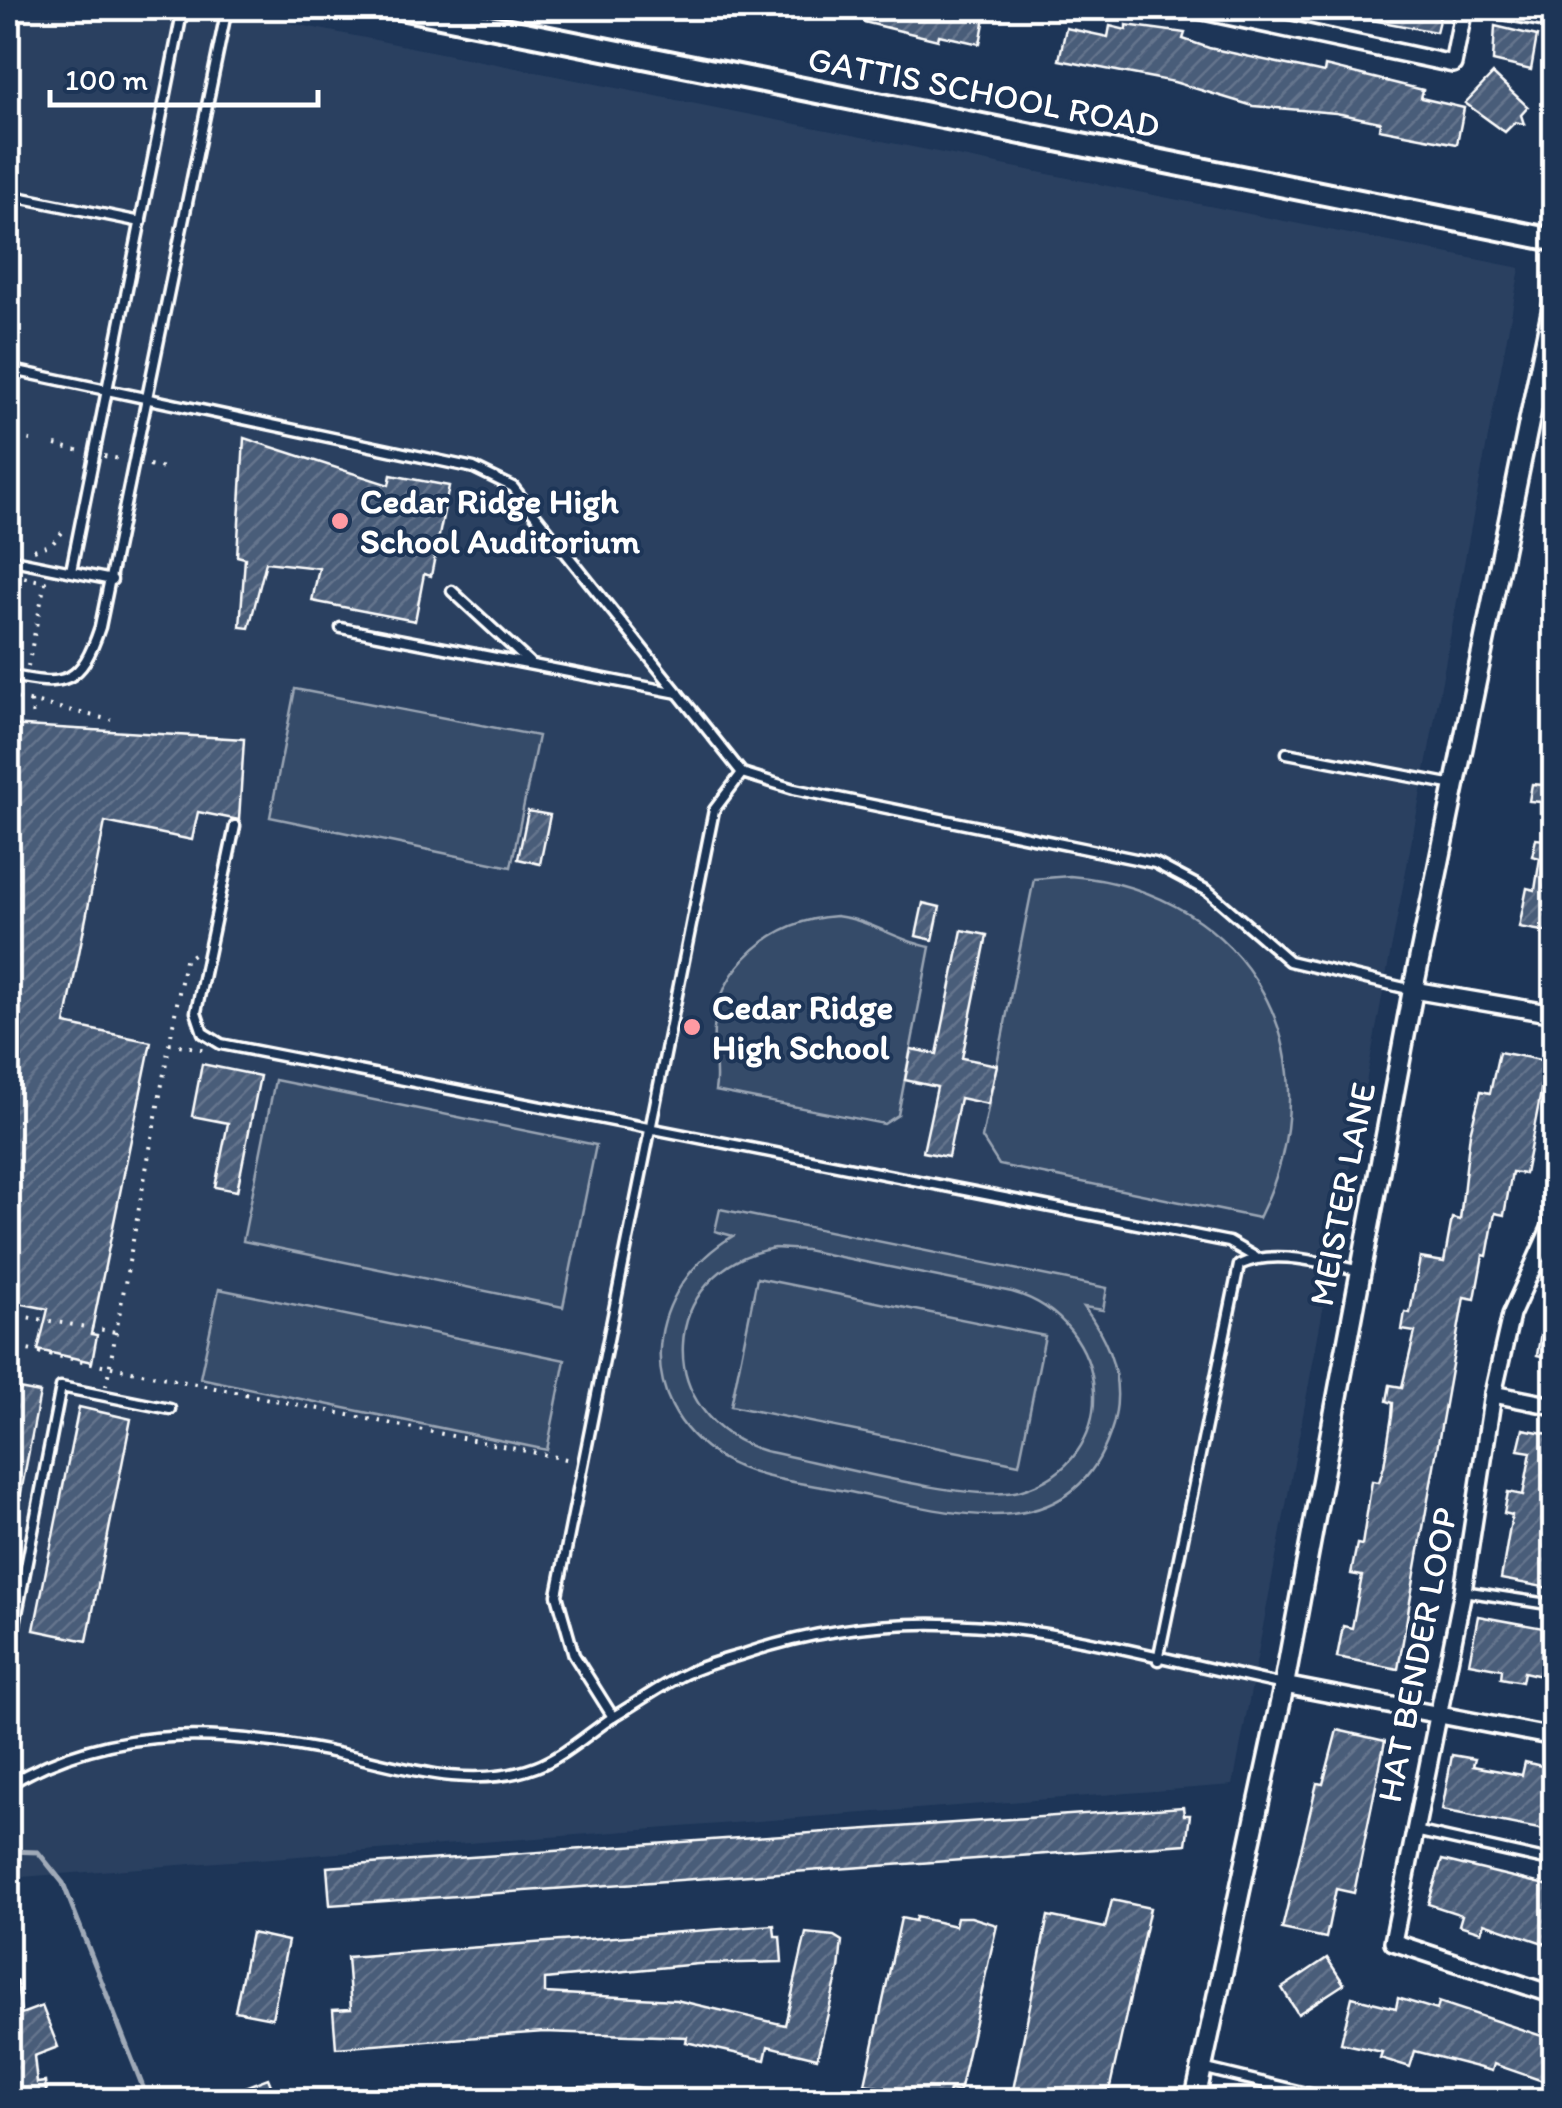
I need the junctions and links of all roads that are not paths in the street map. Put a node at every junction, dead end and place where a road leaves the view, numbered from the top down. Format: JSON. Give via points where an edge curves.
{"nodes":[{"id":1,"x":183,"y":8,"type":"edge"},
{"id":2,"x":227,"y":8,"type":"edge"},
{"id":3,"x":400,"y":8,"type":"edge"},
{"id":4,"x":1189,"y":8,"type":"edge"},
{"id":5,"x":1464,"y":8,"type":"edge"},
{"id":6,"x":1489,"y":8,"type":"edge"},
{"id":7,"x":1554,"y":20,"type":"edge"},
{"id":8,"x":8,"y":195,"type":"edge"},
{"id":9,"x":140,"y":222,"type":"junction"},
{"id":10,"x":1554,"y":240,"type":"edge"},
{"id":11,"x":1554,"y":300,"type":"edge"},
{"id":12,"x":8,"y":370,"type":"edge"},
{"id":13,"x":107,"y":390,"type":"junction"},
{"id":14,"x":148,"y":399,"type":"junction"},
{"id":15,"x":8,"y":559,"type":"edge"},
{"id":16,"x":71,"y":572,"type":"junction"},
{"id":17,"x":112,"y":580,"type":"junction"},
{"id":18,"x":452,"y":592,"type":"dead end"},
{"id":19,"x":342,"y":628,"type":"dead end"},
{"id":20,"x":532,"y":665,"type":"junction"},
{"id":21,"x":8,"y":675,"type":"edge"},
{"id":22,"x":678,"y":693,"type":"junction"},
{"id":23,"x":1287,"y":753,"type":"dead end"},
{"id":24,"x":742,"y":773,"type":"junction"},
{"id":25,"x":1455,"y":785,"type":"junction"},
{"id":26,"x":235,"y":826,"type":"dead end"},
{"id":27,"x":1414,"y":990,"type":"junction"},
{"id":28,"x":1554,"y":1014,"type":"edge"},
{"id":29,"x":650,"y":1132,"type":"junction"},
{"id":30,"x":1554,"y":1220,"type":"edge"},
{"id":31,"x":1255,"y":1257,"type":"junction"},
{"id":32,"x":1536,"y":1263,"type":"junction"},
{"id":33,"x":1361,"y":1271,"type":"junction"},
{"id":34,"x":1554,"y":1271,"type":"edge"},
{"id":35,"x":1493,"y":1394,"type":"junction"},
{"id":36,"x":1554,"y":1406,"type":"edge"},
{"id":37,"x":170,"y":1409,"type":"dead end"},
{"id":38,"x":1463,"y":1591,"type":"junction"},
{"id":39,"x":1554,"y":1605,"type":"edge"},
{"id":40,"x":12,"y":1640,"type":"dead end"},
{"id":41,"x":1158,"y":1660,"type":"junction"},
{"id":42,"x":1284,"y":1686,"type":"junction"},
{"id":43,"x":1438,"y":1713,"type":"junction"},
{"id":44,"x":613,"y":1717,"type":"junction"},
{"id":45,"x":1554,"y":1737,"type":"edge"},
{"id":46,"x":8,"y":1785,"type":"edge"},
{"id":47,"x":1415,"y":1831,"type":"junction"},
{"id":48,"x":1554,"y":1862,"type":"edge"},
{"id":49,"x":1554,"y":1995,"type":"edge"},
{"id":50,"x":1202,"y":2068,"type":"junction"},
{"id":51,"x":1195,"y":2100,"type":"edge"},
{"id":52,"x":1335,"y":2100,"type":"edge"}],
"edges":[{"from":1,"to":9,"type":"lane"},
{"from":2,"to":14,"type":"lane"},
{"from":3,"to":10,"type":"main road","name":"GATTIS SCHOOL ROAD"},
{"from":4,"to":5,"type":"street","via":[[1453,64]]},
{"from":6,"to":7,"type":"street"},
{"from":8,"to":9,"type":"lane"},
{"from":9,"to":13,"type":"lane"},
{"from":11,"to":25,"type":"street","name":"MEISTER LANE"},
{"from":12,"to":13,"type":"lane"},
{"from":13,"to":14,"type":"lane"},
{"from":13,"to":16,"type":"lane"},
{"from":14,"to":17,"type":"lane"},
{"from":14,"to":22,"type":"lane","via":[[474,468],[513,487]]},
{"from":15,"to":16,"type":"lane"},
{"from":16,"to":17,"type":"lane"},
{"from":17,"to":21,"type":"lane","via":[[88,662],[75,677],[58,682]]},
{"from":18,"to":20,"type":"lane"},
{"from":19,"to":20,"type":"lane"},
{"from":20,"to":22,"type":"lane"},
{"from":22,"to":24,"type":"lane"},
{"from":23,"to":25,"type":"lane"},
{"from":24,"to":27,"type":"lane","via":[[1155,863],[1208,891],[1290,961]]},
{"from":24,"to":29,"type":"lane","via":[[714,810]]},
{"from":25,"to":27,"type":"street","name":"MEISTER LANE"},
{"from":26,"to":29,"type":"lane","via":[[196,1012],[203,1033],[221,1044]]},
{"from":27,"to":28,"type":"street"},
{"from":27,"to":33,"type":"street","name":"MEISTER LANE"},
{"from":29,"to":31,"type":"lane","via":[[1229,1242]]},
{"from":29,"to":44,"type":"lane","via":[[557,1595],[574,1656]]},
{"from":30,"to":32,"type":"street","name":"HAT BENDER LOOP"},
{"from":31,"to":33,"type":"lane"},
{"from":31,"to":41,"type":"lane","via":[[1239,1265],[1232,1282]]},
{"from":32,"to":34,"type":"lane"},
{"from":32,"to":35,"type":"street","name":"HAT BENDER LOOP","via":[[1511,1315]]},
{"from":33,"to":42,"type":"street","name":"MEISTER LANE"},
{"from":35,"to":36,"type":"street"},
{"from":35,"to":38,"type":"street","name":"HAT BENDER LOOP"},
{"from":37,"to":40,"type":"lane","via":[[61,1387]]},
{"from":38,"to":39,"type":"lane"},
{"from":38,"to":43,"type":"street","name":"HAT BENDER LOOP"},
{"from":41,"to":42,"type":"lane"},
{"from":41,"to":44,"type":"lane","via":[[987,1623],[898,1622],[794,1638],[686,1673]]},
{"from":42,"to":43,"type":"street"},
{"from":42,"to":50,"type":"street","name":"MEISTER LANE"},
{"from":43,"to":45,"type":"street"},
{"from":43,"to":47,"type":"street","name":"HAT BENDER LOOP"},
{"from":44,"to":46,"type":"lane","via":[[537,1767],[485,1777],[436,1776],[252,1736],[195,1733],[140,1738],[78,1755]]},
{"from":47,"to":48,"type":"lane"},
{"from":47,"to":49,"type":"street","name":"HAT BENDER LOOP","via":[[1393,1942]]},
{"from":50,"to":51,"type":"street","name":"MEISTER LANE"},
{"from":50,"to":52,"type":"lane"}]}
